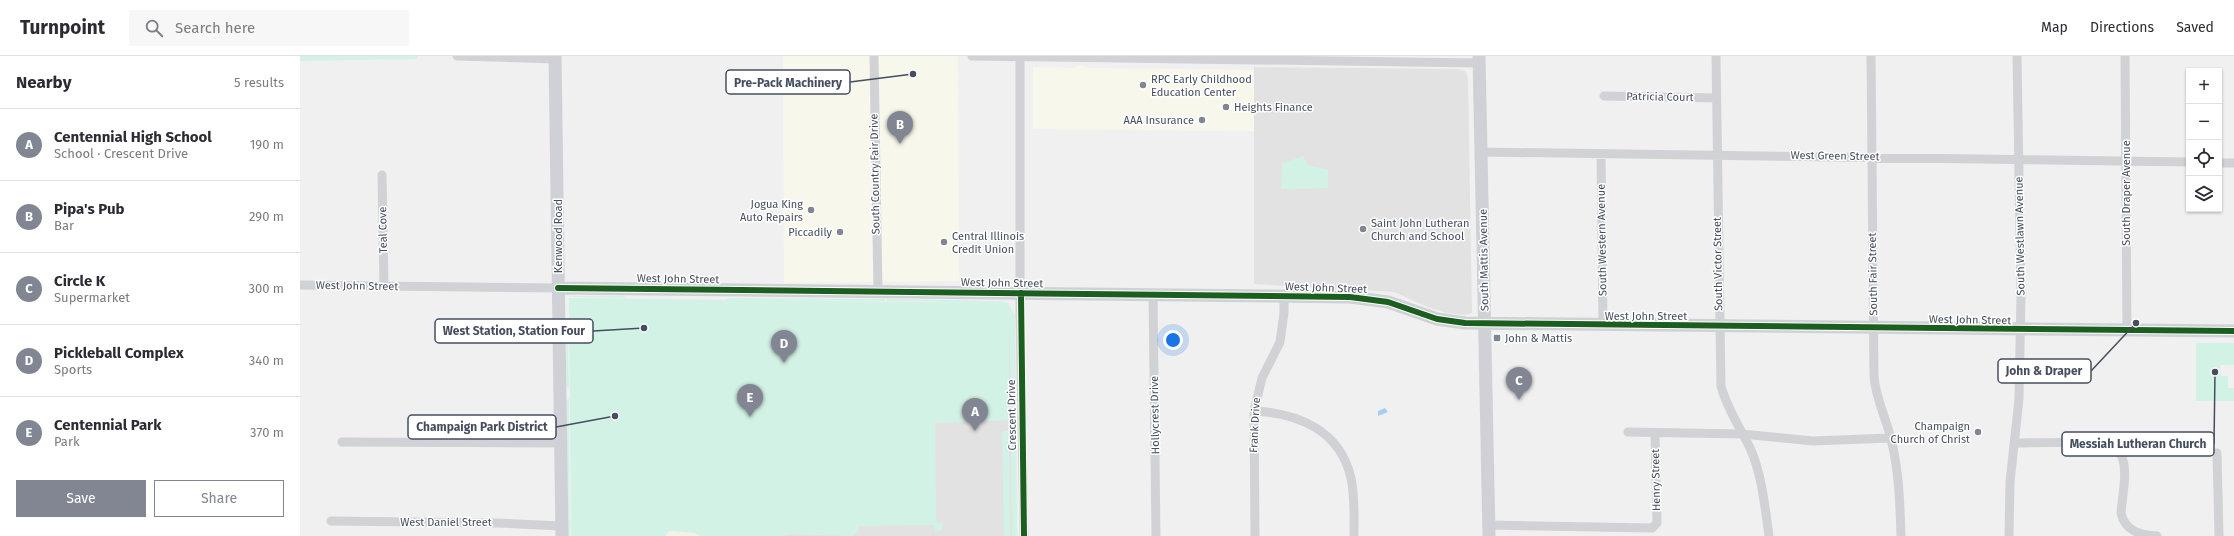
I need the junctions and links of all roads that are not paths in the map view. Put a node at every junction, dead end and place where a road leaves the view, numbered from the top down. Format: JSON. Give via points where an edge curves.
{"nodes":[{"id":1,"x":457,"y":56,"type":"edge"},
{"id":2,"x":874,"y":56,"type":"edge"},
{"id":3,"x":972,"y":56,"type":"edge"},
{"id":4,"x":1716,"y":56,"type":"edge"},
{"id":5,"x":1871,"y":56,"type":"edge"},
{"id":6,"x":2017,"y":56,"type":"edge"},
{"id":7,"x":2125,"y":56,"type":"edge"},
{"id":8,"x":555,"y":57,"type":"edge"},
{"id":9,"x":1020,"y":58,"type":"junction"},
{"id":10,"x":1479,"y":59,"type":"edge"},
{"id":11,"x":1604,"y":96,"type":"dead end"},
{"id":12,"x":1716,"y":98,"type":"junction"},
{"id":13,"x":1481,"y":152,"type":"junction"},
{"id":14,"x":1601,"y":154,"type":"junction"},
{"id":15,"x":1716,"y":155,"type":"junction"},
{"id":16,"x":1872,"y":157,"type":"junction"},
{"id":17,"x":2018,"y":159,"type":"junction"},
{"id":18,"x":2126,"y":161,"type":"junction"},
{"id":19,"x":2186,"y":162,"type":"edge"},
{"id":20,"x":2222,"y":163,"type":"edge"},
{"id":21,"x":2234,"y":163,"type":"edge"},
{"id":22,"x":382,"y":175,"type":"dead end"},
{"id":23,"x":300,"y":285,"type":"edge"},
{"id":24,"x":384,"y":286,"type":"junction"},
{"id":25,"x":558,"y":288,"type":"junction"},
{"id":26,"x":878,"y":292,"type":"junction"},
{"id":27,"x":1021,"y":293,"type":"junction"},
{"id":28,"x":1153,"y":295,"type":"junction"},
{"id":29,"x":1284,"y":296,"type":"junction"},
{"id":30,"x":1486,"y":324,"type":"junction"},
{"id":31,"x":1603,"y":325,"type":"junction"},
{"id":32,"x":1720,"y":326,"type":"junction"},
{"id":33,"x":1874,"y":328,"type":"junction"},
{"id":34,"x":2019,"y":330,"type":"junction"},
{"id":35,"x":2234,"y":330,"type":"edge"},
{"id":36,"x":2128,"y":331,"type":"junction"},
{"id":37,"x":1254,"y":411,"type":"junction"},
{"id":38,"x":1628,"y":432,"type":"dead end"},
{"id":39,"x":1655,"y":433,"type":"junction"},
{"id":40,"x":1742,"y":434,"type":"junction"},
{"id":41,"x":1891,"y":438,"type":"junction"},
{"id":42,"x":342,"y":442,"type":"dead end"},
{"id":43,"x":560,"y":443,"type":"junction"},
{"id":44,"x":2015,"y":443,"type":"junction"},
{"id":45,"x":2217,"y":453,"type":"dead end"},
{"id":46,"x":331,"y":521,"type":"dead end"},
{"id":47,"x":562,"y":531,"type":"edge"},
{"id":48,"x":1489,"y":531,"type":"edge"},
{"id":49,"x":1024,"y":536,"type":"edge"},
{"id":50,"x":1156,"y":536,"type":"edge"},
{"id":51,"x":1255,"y":536,"type":"edge"},
{"id":52,"x":1354,"y":536,"type":"edge"},
{"id":53,"x":1769,"y":536,"type":"edge"},
{"id":54,"x":1901,"y":536,"type":"edge"},
{"id":55,"x":2009,"y":536,"type":"edge"},
{"id":56,"x":2157,"y":536,"type":"edge"},
{"id":57,"x":2219,"y":536,"type":"edge"}],
"edges":[{"from":1,"to":8,"type":"street"},
{"from":2,"to":26,"type":"street","name":"South Country Fair Drive"},
{"from":3,"to":9,"type":"street"},
{"from":4,"to":12,"type":"street","name":"South Victor Street"},
{"from":5,"to":16,"type":"street","name":"South Fair Street"},
{"from":6,"to":17,"type":"street","name":"South Westlawn Avenue"},
{"from":7,"to":18,"type":"street","name":"South Draper Avenue"},
{"from":8,"to":25,"type":"street","name":"Kenwood Road"},
{"from":9,"to":10,"type":"street"},
{"from":9,"to":27,"type":"street","name":"Crescent Drive"},
{"from":10,"to":13,"type":"street","name":"South Mattis Avenue"},
{"from":11,"to":12,"type":"street","name":"Patricia Court"},
{"from":12,"to":15,"type":"street","name":"South Victor Street"},
{"from":13,"to":14,"type":"street","name":"West Green Street"},
{"from":13,"to":30,"type":"street","name":"South Mattis Avenue"},
{"from":14,"to":15,"type":"street","name":"West Green Street"},
{"from":14,"to":31,"type":"street","name":"South Western Avenue"},
{"from":15,"to":16,"type":"street","name":"West Green Street"},
{"from":15,"to":32,"type":"street","name":"South Victor Street"},
{"from":16,"to":17,"type":"street","name":"West Green Street"},
{"from":16,"to":33,"type":"street","name":"South Fair Street"},
{"from":17,"to":18,"type":"street","name":"West Green Street"},
{"from":17,"to":34,"type":"street","name":"South Westlawn Avenue","via":[[2021,295]]},
{"from":18,"to":19,"type":"street","name":"West Green Street"},
{"from":18,"to":36,"type":"street","name":"South Draper Avenue"},
{"from":20,"to":21,"type":"street"},
{"from":22,"to":24,"type":"street","name":"Teal Cove"},
{"from":23,"to":24,"type":"street","name":"West John Street"},
{"from":24,"to":25,"type":"street","name":"West John Street"},
{"from":25,"to":26,"type":"street","name":"West John Street"},
{"from":25,"to":43,"type":"street","name":"Kenwood Road"},
{"from":26,"to":27,"type":"street","name":"West John Street"},
{"from":27,"to":28,"type":"street","name":"West John Street"},
{"from":27,"to":49,"type":"street","name":"Crescent Drive"},
{"from":28,"to":29,"type":"street","name":"West John Street"},
{"from":28,"to":50,"type":"street","name":"Hollycrest Drive"},
{"from":29,"to":30,"type":"street","name":"West John Street","via":[[1371,299],[1450,322]]},
{"from":29,"to":37,"type":"street","name":"Frank Drive","via":[[1280,342],[1258,389]]},
{"from":30,"to":31,"type":"street","name":"West John Street"},
{"from":30,"to":48,"type":"street","name":"South Mattis Avenue"},
{"from":31,"to":32,"type":"street","name":"West John Street"},
{"from":32,"to":33,"type":"street","name":"West John Street"},
{"from":32,"to":40,"type":"street","name":"South Victor Street","via":[[1721,386]]},
{"from":33,"to":34,"type":"street","name":"West John Street"},
{"from":33,"to":41,"type":"street","name":"South Fair Street","via":[[1876,391]]},
{"from":34,"to":36,"type":"street","name":"West John Street"},
{"from":34,"to":44,"type":"street","name":"South Westlawn Avenue","via":[[2019,399]]},
{"from":35,"to":36,"type":"street","name":"West John Street"},
{"from":37,"to":51,"type":"street","name":"Frank Drive"},
{"from":37,"to":52,"type":"street","via":[[1269,411],[1297,417],[1317,428],[1334,444],[1351,477]]},
{"from":38,"to":39,"type":"street","name":"Henry Street"},
{"from":39,"to":40,"type":"street","name":"Henry Street"},
{"from":39,"to":48,"type":"street","name":"Henry Street","via":[[1657,523],[1652,528]]},
{"from":40,"to":41,"type":"street","name":"Henry Street","via":[[1813,441]]},
{"from":40,"to":53,"type":"street","name":"South Victor Street","via":[[1755,463]]},
{"from":41,"to":54,"type":"street","name":"South Fair Street","via":[[1898,480]]},
{"from":42,"to":43,"type":"street"},
{"from":43,"to":47,"type":"street","name":"Kenwood Road"},
{"from":44,"to":55,"type":"street","name":"South Westlawn Avenue","via":[[2010,482]]},
{"from":44,"to":56,"type":"street","via":[[2094,444],[2116,449],[2124,466],[2122,520],[2138,533]]},
{"from":45,"to":57,"type":"street"},
{"from":46,"to":47,"type":"street","name":"West Daniel Street","via":[[498,523]]}]}
